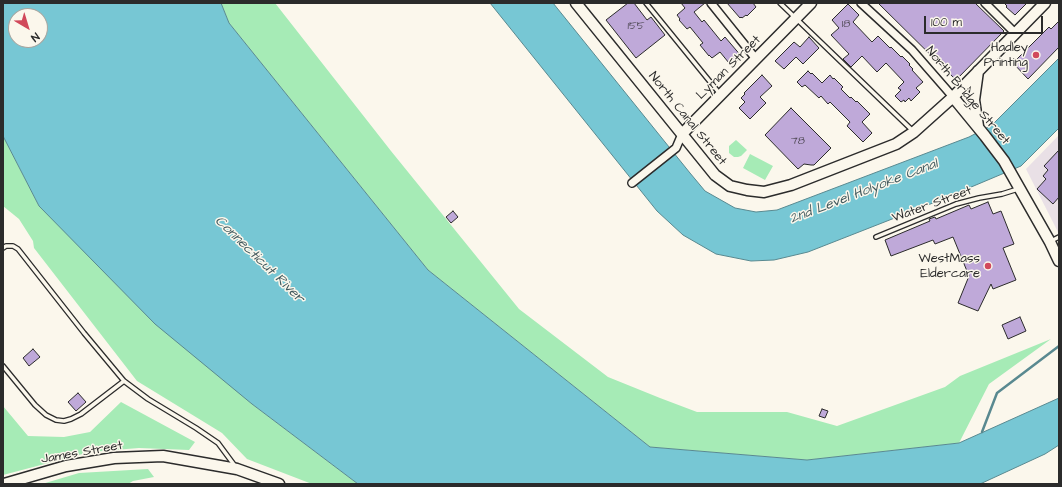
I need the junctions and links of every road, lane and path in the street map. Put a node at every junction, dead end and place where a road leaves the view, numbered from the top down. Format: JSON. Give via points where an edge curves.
{"nodes":[{"id":1,"x":576,"y":3,"type":"edge"},
{"id":2,"x":646,"y":3,"type":"edge"},
{"id":3,"x":710,"y":3,"type":"edge"},
{"id":4,"x":780,"y":3,"type":"edge"},
{"id":5,"x":811,"y":3,"type":"edge"},
{"id":6,"x":861,"y":3,"type":"edge"},
{"id":7,"x":985,"y":3,"type":"edge"},
{"id":8,"x":1045,"y":3,"type":"edge"},
{"id":9,"x":796,"y":18,"type":"junction"},
{"id":10,"x":1015,"y":33,"type":"junction"},
{"id":11,"x":756,"y":59,"type":"junction"},
{"id":12,"x":978,"y":71,"type":"junction"},
{"id":13,"x":720,"y":95,"type":"junction"},
{"id":14,"x":953,"y":97,"type":"junction"},
{"id":15,"x":978,"y":127,"type":"junction"},
{"id":16,"x":914,"y":132,"type":"junction"},
{"id":17,"x":682,"y":134,"type":"junction"},
{"id":18,"x":632,"y":183,"type":"dead end"},
{"id":19,"x":1019,"y":188,"type":"junction"},
{"id":20,"x":1059,"y":236,"type":"edge"},
{"id":21,"x":876,"y":237,"type":"dead end"},
{"id":22,"x":1050,"y":242,"type":"junction"},
{"id":23,"x":3,"y":248,"type":"edge"},
{"id":24,"x":1059,"y":261,"type":"edge"},
{"id":25,"x":3,"y":366,"type":"edge"},
{"id":26,"x":124,"y":381,"type":"junction"},
{"id":27,"x":237,"y":469,"type":"junction"},
{"id":28,"x":4,"y":484,"type":"edge"},
{"id":29,"x":279,"y":484,"type":"edge"}],
"edges":[{"from":1,"to":17,"type":"street","name":"North Canal Street"},
{"from":2,"to":13,"type":"lane"},
{"from":3,"to":11,"type":"street"},
{"from":4,"to":9,"type":"lane"},
{"from":5,"to":9,"type":"street","name":"Lyman Street"},
{"from":6,"to":14,"type":"street","name":"North Bridge Street","via":[[912,50]]},
{"from":7,"to":10,"type":"street"},
{"from":8,"to":10,"type":"street","name":"North Canal Street"},
{"from":9,"to":11,"type":"street","name":"Lyman Street"},
{"from":9,"to":16,"type":"lane"},
{"from":10,"to":12,"type":"street","name":"North Canal Street"},
{"from":11,"to":13,"type":"street","name":"Lyman Street"},
{"from":12,"to":14,"type":"street","name":"North Canal Street"},
{"from":12,"to":15,"type":"street","via":[[974,100]]},
{"from":13,"to":17,"type":"street","name":"Lyman Street"},
{"from":14,"to":15,"type":"street","name":"North Bridge Street"},
{"from":14,"to":16,"type":"street","name":"North Canal Street"},
{"from":15,"to":19,"type":"street","name":"North Bridge Street","via":[[1004,161]]},
{"from":16,"to":17,"type":"street","name":"North Canal Street","via":[[896,144],[791,185],[764,192],[730,186],[716,175]]},
{"from":17,"to":18,"type":"street","name":"Lyman Street","via":[[676,148]]},
{"from":19,"to":21,"type":"lane","name":"Water Street","via":[[956,204]]},
{"from":19,"to":22,"type":"street","name":"North Bridge Street"},
{"from":20,"to":22,"type":"lane"},
{"from":22,"to":24,"type":"street","name":"North Bridge Street"},
{"from":23,"to":26,"type":"lane","via":[[13,246],[18,249]]},
{"from":25,"to":26,"type":"lane","via":[[46,415],[64,421],[80,414]]},
{"from":26,"to":27,"type":"lane","via":[[218,443]]},
{"from":27,"to":28,"type":"street","name":"James Street","via":[[162,456],[114,458],[66,466]]},
{"from":27,"to":29,"type":"street","name":"James Street"}]}
